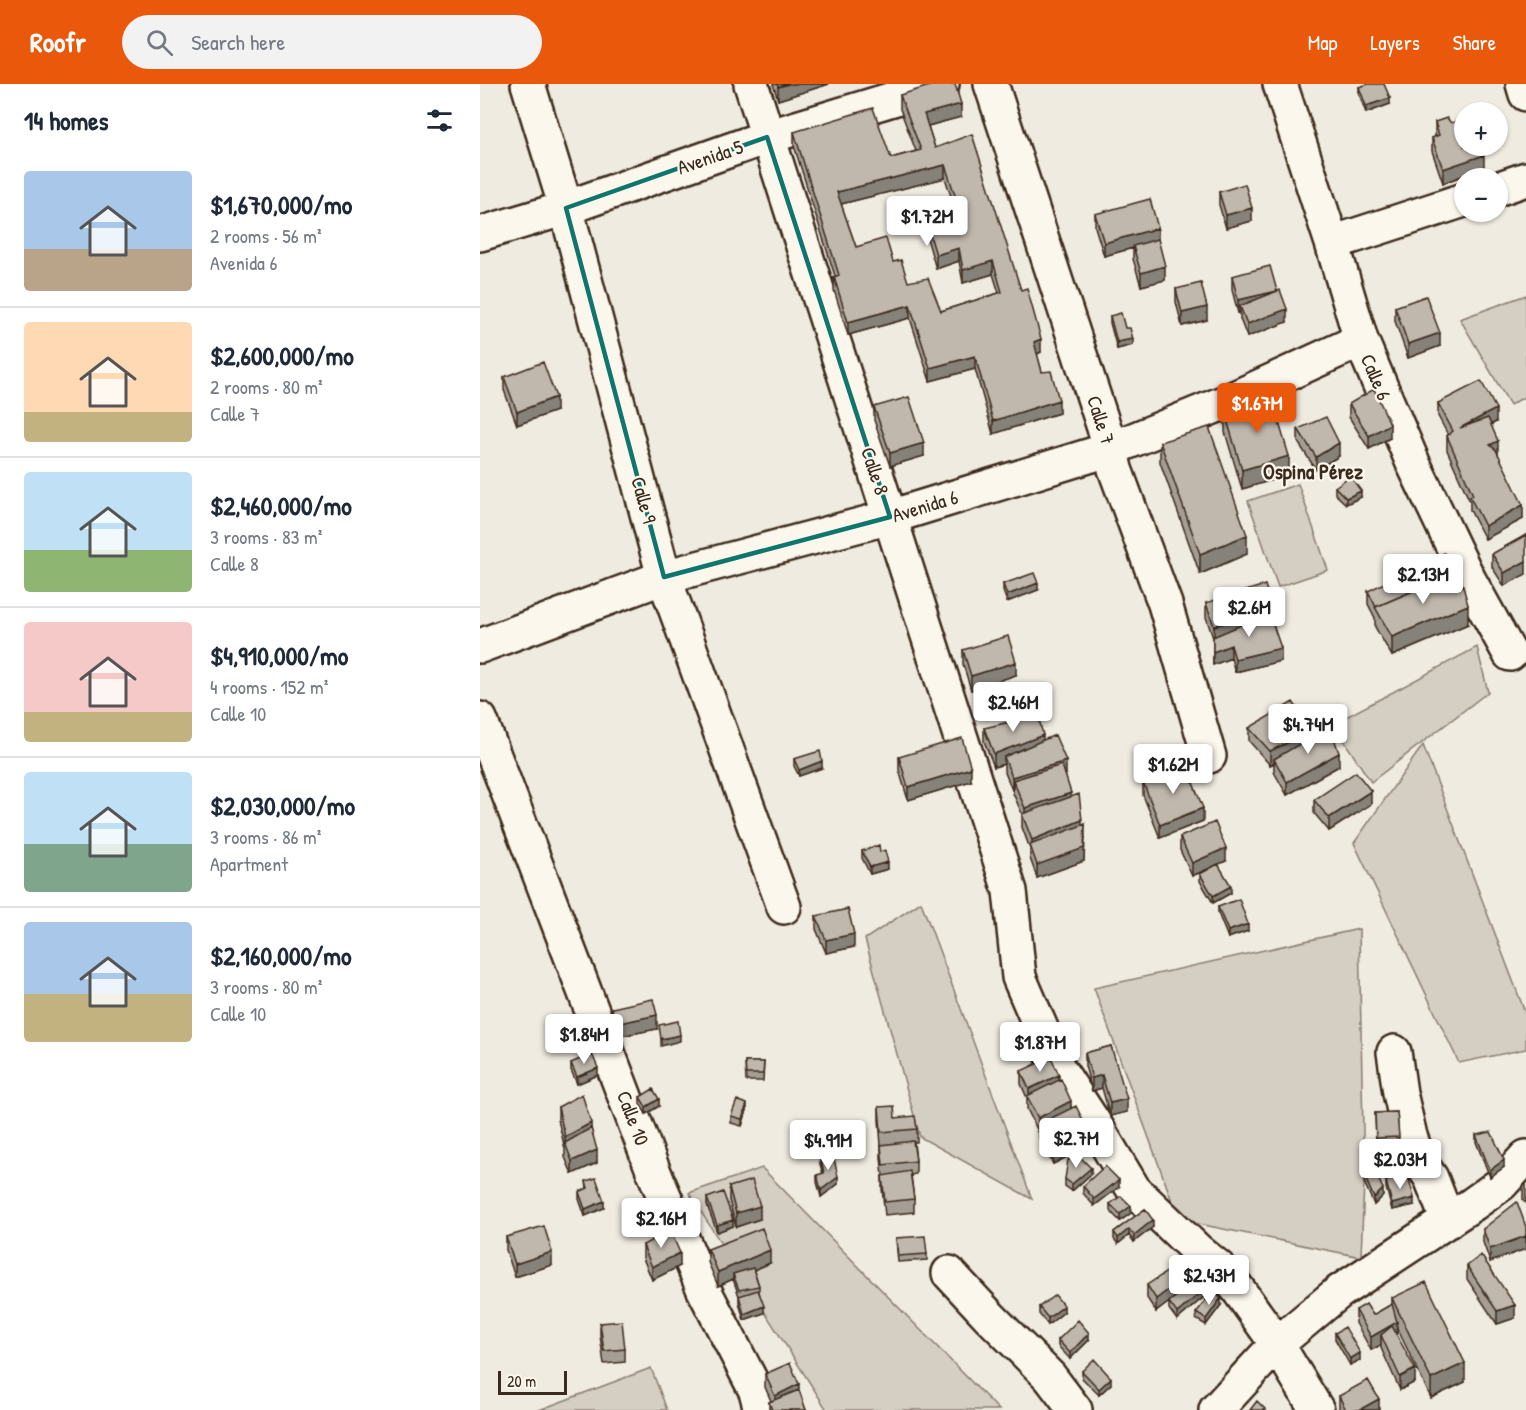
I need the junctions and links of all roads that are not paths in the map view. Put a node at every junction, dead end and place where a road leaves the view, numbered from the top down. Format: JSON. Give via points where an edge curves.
{"nodes":[{"id":1,"x":528,"y":84,"type":"edge"},
{"id":2,"x":751,"y":84,"type":"edge"},
{"id":3,"x":942,"y":84,"type":"edge"},
{"id":4,"x":991,"y":84,"type":"edge"},
{"id":5,"x":1280,"y":84,"type":"edge"},
{"id":6,"x":1523,"y":84,"type":"edge"},
{"id":7,"x":1526,"y":94,"type":"edge"},
{"id":8,"x":767,"y":138,"type":"junction"},
{"id":9,"x":1526,"y":179,"type":"edge"},
{"id":10,"x":1508,"y":185,"type":"edge"},
{"id":11,"x":1454,"y":203,"type":"edge"},
{"id":12,"x":566,"y":208,"type":"junction"},
{"id":13,"x":480,"y":234,"type":"edge"},
{"id":14,"x":1332,"y":243,"type":"junction"},
{"id":15,"x":1361,"y":340,"type":"junction"},
{"id":16,"x":1111,"y":449,"type":"junction"},
{"id":17,"x":890,"y":517,"type":"junction"},
{"id":18,"x":664,"y":577,"type":"junction"},
{"id":19,"x":480,"y":646,"type":"edge"},
{"id":20,"x":1510,"y":654,"type":"dead end"},
{"id":21,"x":480,"y":719,"type":"edge"},
{"id":22,"x":1209,"y":756,"type":"dead end"},
{"id":23,"x":784,"y":907,"type":"dead end"},
{"id":24,"x":1394,"y":1052,"type":"dead end"},
{"id":25,"x":1526,"y":1157,"type":"edge"},
{"id":26,"x":1448,"y":1221,"type":"junction"},
{"id":27,"x":949,"y":1273,"type":"dead end"},
{"id":28,"x":1277,"y":1344,"type":"junction"},
{"id":29,"x":761,"y":1410,"type":"edge"},
{"id":30,"x":1075,"y":1410,"type":"edge"},
{"id":31,"x":1216,"y":1410,"type":"edge"},
{"id":32,"x":1317,"y":1410,"type":"edge"}],
"edges":[{"from":1,"to":12,"type":"street","name":"Calle 9"},
{"from":2,"to":8,"type":"street","name":"Calle 8"},
{"from":3,"to":8,"type":"street","name":"Avenida 5"},
{"from":4,"to":16,"type":"street","name":"Calle 7"},
{"from":5,"to":14,"type":"street","name":"Calle 6"},
{"from":6,"to":7,"type":"street"},
{"from":8,"to":12,"type":"street","name":"Avenida 5"},
{"from":8,"to":17,"type":"street","name":"Calle 8"},
{"from":9,"to":10,"type":"street"},
{"from":11,"to":14,"type":"street"},
{"from":12,"to":13,"type":"street","name":"Avenida 5"},
{"from":12,"to":18,"type":"street","name":"Calle 9"},
{"from":14,"to":15,"type":"street","name":"Calle 6"},
{"from":15,"to":16,"type":"street","name":"Avenida 6"},
{"from":15,"to":20,"type":"street","name":"Calle 6","via":[[1413,463],[1469,580]]},
{"from":16,"to":17,"type":"street","name":"Avenida 6"},
{"from":16,"to":22,"type":"street","name":"Calle 7","via":[[1165,604]]},
{"from":17,"to":18,"type":"street","name":"Avenida 6"},
{"from":17,"to":28,"type":"street","name":"Calle 8","via":[[1010,891],[1019,977],[1058,1068],[1134,1190],[1218,1267]]},
{"from":18,"to":19,"type":"street","name":"Avenida 6"},
{"from":18,"to":23,"type":"street","name":"Calle 9"},
{"from":21,"to":29,"type":"street","name":"Calle 10","via":[[657,1180],[704,1290],[756,1391]]},
{"from":24,"to":26,"type":"street","via":[[1410,1136]]},
{"from":25,"to":26,"type":"street","via":[[1501,1184]]},
{"from":26,"to":28,"type":"street","via":[[1339,1292]]},
{"from":27,"to":30,"type":"street","via":[[1050,1377]]},
{"from":28,"to":31,"type":"street"},
{"from":28,"to":32,"type":"street","name":"Calle 8"}]}
